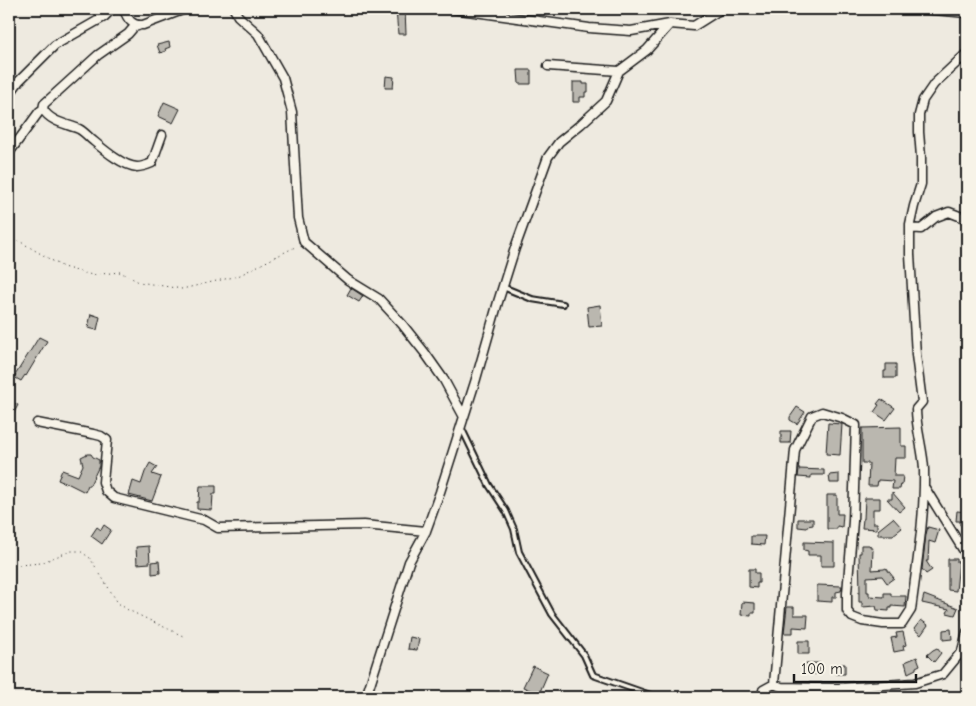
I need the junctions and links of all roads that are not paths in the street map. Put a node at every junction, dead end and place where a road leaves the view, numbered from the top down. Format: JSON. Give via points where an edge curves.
{"nodes":[{"id":1,"x":112,"y":9,"type":"edge"},
{"id":2,"x":124,"y":9,"type":"edge"},
{"id":3,"x":185,"y":9,"type":"edge"},
{"id":4,"x":234,"y":9,"type":"edge"},
{"id":5,"x":453,"y":9,"type":"edge"},
{"id":6,"x":721,"y":9,"type":"edge"},
{"id":7,"x":923,"y":9,"type":"edge"},
{"id":8,"x":967,"y":13,"type":"edge"},
{"id":9,"x":670,"y":24,"type":"junction"},
{"id":10,"x":138,"y":26,"type":"junction"},
{"id":11,"x":967,"y":53,"type":"edge"},
{"id":12,"x":548,"y":66,"type":"dead end"},
{"id":13,"x":619,"y":71,"type":"junction"},
{"id":14,"x":9,"y":95,"type":"edge"},
{"id":15,"x":43,"y":109,"type":"junction"},
{"id":16,"x":162,"y":135,"type":"dead end"},
{"id":17,"x":9,"y":153,"type":"edge"},
{"id":18,"x":967,"y":219,"type":"edge"},
{"id":19,"x":910,"y":228,"type":"junction"},
{"id":20,"x":503,"y":287,"type":"junction"},
{"id":21,"x":563,"y":304,"type":"dead end"},
{"id":22,"x":464,"y":417,"type":"junction"},
{"id":23,"x":38,"y":423,"type":"dead end"},
{"id":24,"x":461,"y":428,"type":"junction"},
{"id":25,"x":923,"y":486,"type":"junction"},
{"id":26,"x":426,"y":531,"type":"junction"},
{"id":27,"x":967,"y":556,"type":"edge"},
{"id":28,"x":967,"y":632,"type":"edge"},
{"id":29,"x":774,"y":684,"type":"junction"},
{"id":30,"x":838,"y":688,"type":"junction"},
{"id":31,"x":366,"y":697,"type":"edge"},
{"id":32,"x":656,"y":697,"type":"edge"},
{"id":33,"x":763,"y":697,"type":"edge"},
{"id":34,"x":839,"y":697,"type":"edge"}],
"edges":[{"from":1,"to":14,"type":"street","via":[[55,45]]},
{"from":2,"to":10,"type":"street","via":[[126,17]]},
{"from":3,"to":10,"type":"street"},
{"from":4,"to":22,"type":"street","via":[[258,34],[283,78],[292,112],[298,218],[304,242],[348,280],[379,299],[402,324],[444,380]]},
{"from":5,"to":9,"type":"street","via":[[631,32]]},
{"from":6,"to":9,"type":"street","via":[[694,26]]},
{"from":7,"to":8,"type":"street"},
{"from":9,"to":13,"type":"street","via":[[648,50]]},
{"from":10,"to":15,"type":"street","via":[[98,55],[44,104]]},
{"from":11,"to":19,"type":"street","via":[[934,84],[923,100],[919,115],[920,184]]},
{"from":12,"to":13,"type":"street"},
{"from":13,"to":20,"type":"street","via":[[606,101],[559,142],[548,157]]},
{"from":15,"to":16,"type":"street","via":[[136,167],[152,163]]},
{"from":15,"to":17,"type":"street"},
{"from":18,"to":19,"type":"street","via":[[949,212],[921,229]]},
{"from":19,"to":25,"type":"street","via":[[916,355],[922,402],[916,408],[916,420],[924,467]]},
{"from":20,"to":21,"type":"lane","via":[[532,299]]},
{"from":20,"to":22,"type":"street"},
{"from":22,"to":24,"type":"street"},
{"from":23,"to":26,"type":"street","via":[[107,440],[103,482],[106,491],[114,498],[204,520],[218,528],[364,525]]},
{"from":24,"to":26,"type":"street"},
{"from":24,"to":32,"type":"lane","via":[[489,485],[506,510],[519,552],[552,614],[584,656],[594,675]]},
{"from":25,"to":27,"type":"street"},
{"from":25,"to":29,"type":"street","via":[[911,610],[902,624],[883,624],[852,617],[847,612],[847,593],[854,521],[856,425],[822,412],[812,416],[794,450]]},
{"from":26,"to":31,"type":"street","via":[[409,562]]},
{"from":28,"to":30,"type":"street","via":[[962,651],[943,674],[914,683]]},
{"from":29,"to":30,"type":"street","via":[[781,687]]},
{"from":29,"to":33,"type":"street","via":[[763,690]]},
{"from":30,"to":34,"type":"street"}]}
